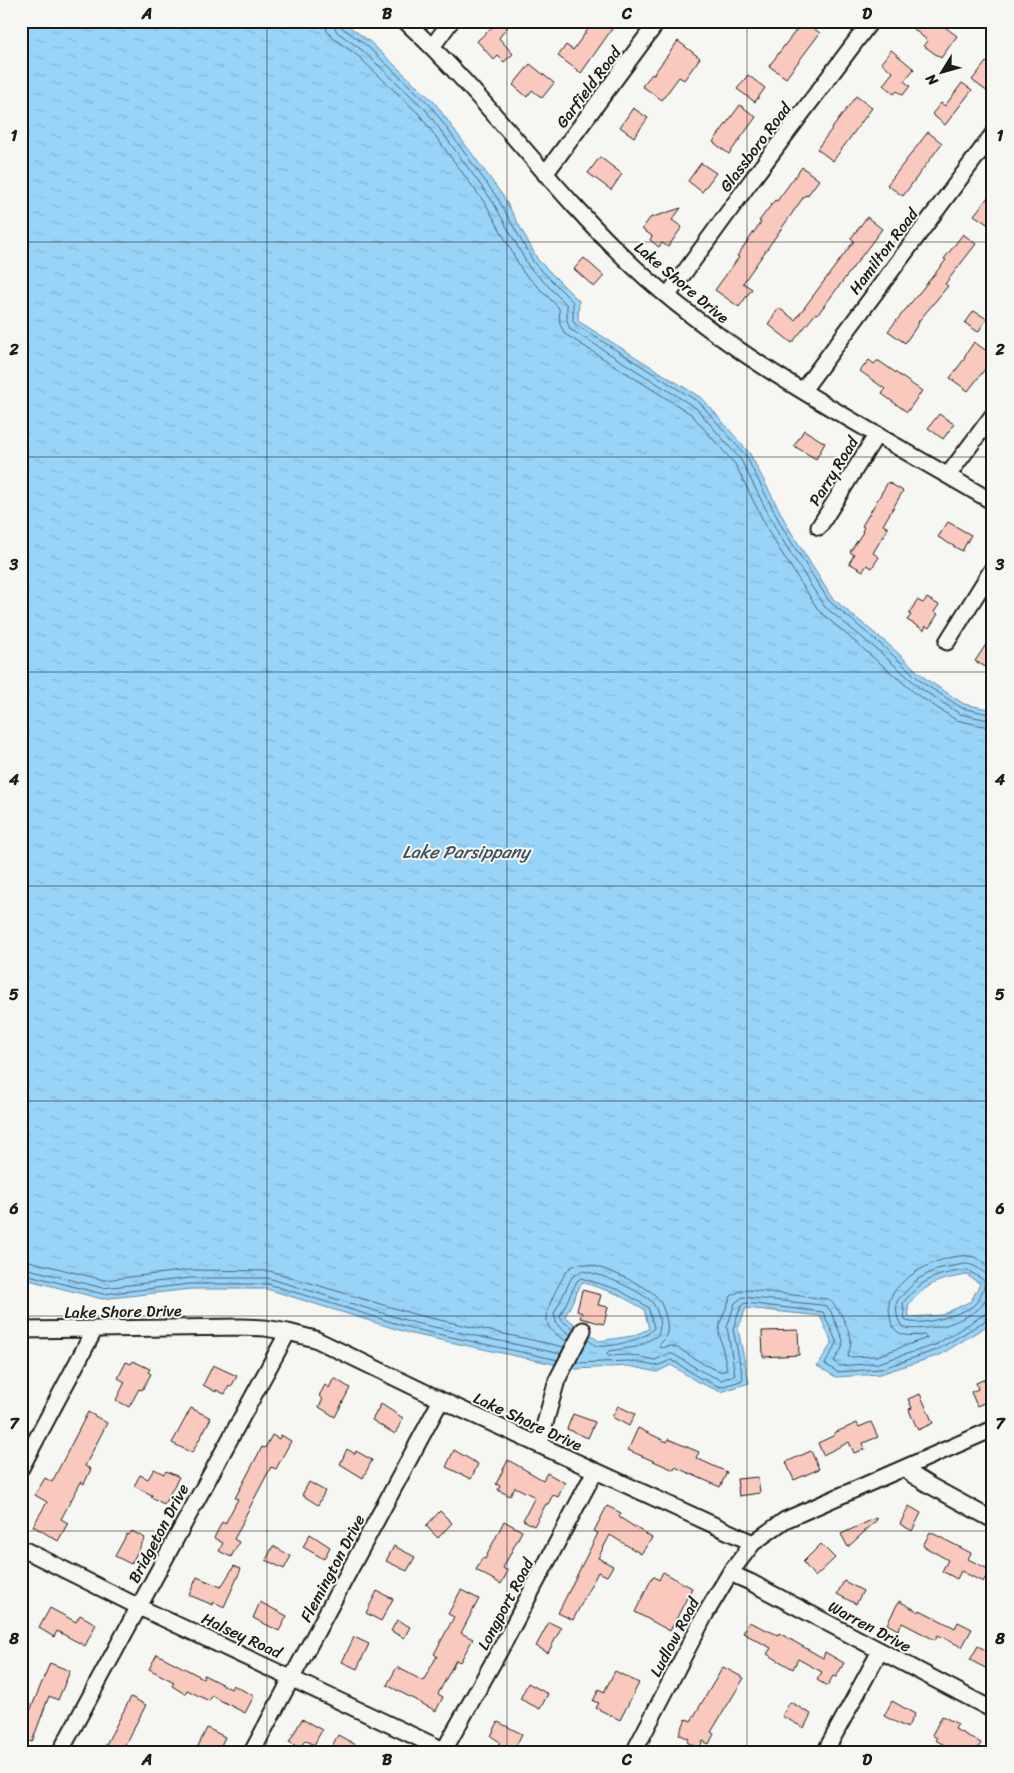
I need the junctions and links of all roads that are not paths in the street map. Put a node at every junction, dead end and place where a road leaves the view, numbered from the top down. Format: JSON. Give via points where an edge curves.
{"nodes":[{"id":1,"x":405,"y":21,"type":"edge"},
{"id":2,"x":450,"y":21,"type":"edge"},
{"id":3,"x":658,"y":21,"type":"edge"},
{"id":4,"x":871,"y":21,"type":"edge"},
{"id":5,"x":432,"y":47,"type":"junction"},
{"id":6,"x":993,"y":134,"type":"edge"},
{"id":7,"x":545,"y":174,"type":"junction"},
{"id":8,"x":668,"y":295,"type":"junction"},
{"id":9,"x":803,"y":390,"type":"junction"},
{"id":10,"x":993,"y":415,"type":"edge"},
{"id":11,"x":877,"y":434,"type":"junction"},
{"id":12,"x":948,"y":475,"type":"junction"},
{"id":13,"x":993,"y":502,"type":"edge"},
{"id":14,"x":819,"y":527,"type":"dead end"},
{"id":15,"x":993,"y":568,"type":"edge"},
{"id":16,"x":946,"y":642,"type":"dead end"},
{"id":17,"x":95,"y":1329,"type":"junction"},
{"id":18,"x":21,"y":1330,"type":"edge"},
{"id":19,"x":583,"y":1330,"type":"dead end"},
{"id":20,"x":288,"y":1332,"type":"junction"},
{"id":21,"x":441,"y":1400,"type":"junction"},
{"id":22,"x":993,"y":1429,"type":"edge"},
{"id":23,"x":539,"y":1445,"type":"junction"},
{"id":24,"x":21,"y":1468,"type":"edge"},
{"id":25,"x":904,"y":1469,"type":"junction"},
{"id":26,"x":595,"y":1471,"type":"junction"},
{"id":27,"x":993,"y":1520,"type":"edge"},
{"id":28,"x":753,"y":1543,"type":"junction"},
{"id":29,"x":21,"y":1548,"type":"edge"},
{"id":30,"x":730,"y":1573,"type":"junction"},
{"id":31,"x":139,"y":1606,"type":"junction"},
{"id":32,"x":880,"y":1651,"type":"junction"},
{"id":33,"x":292,"y":1678,"type":"junction"},
{"id":34,"x":993,"y":1710,"type":"edge"},
{"id":35,"x":445,"y":1751,"type":"edge"},
{"id":36,"x":60,"y":1752,"type":"edge"},
{"id":37,"x":252,"y":1752,"type":"edge"},
{"id":38,"x":634,"y":1752,"type":"edge"},
{"id":39,"x":825,"y":1752,"type":"edge"}],
"edges":[{"from":1,"to":5,"type":"street","name":"Lake Shore Drive"},
{"from":2,"to":5,"type":"street"},
{"from":3,"to":7,"type":"street","name":"Garfield Road"},
{"from":4,"to":8,"type":"street","name":"Glassboro Road"},
{"from":5,"to":7,"type":"street","name":"Lake Shore Drive"},
{"from":6,"to":9,"type":"street","name":"Hamilton Road"},
{"from":7,"to":8,"type":"street","name":"Lake Shore Drive","via":[[589,223]]},
{"from":8,"to":9,"type":"street","name":"Lake Shore Drive","via":[[711,330]]},
{"from":9,"to":11,"type":"street","name":"Lake Shore Drive"},
{"from":10,"to":12,"type":"street"},
{"from":11,"to":12,"type":"street","name":"Lake Shore Drive"},
{"from":11,"to":14,"type":"street","name":"Parry Road"},
{"from":12,"to":13,"type":"street","name":"Lake Shore Drive"},
{"from":15,"to":16,"type":"street"},
{"from":17,"to":18,"type":"street","name":"Lake Shore Drive"},
{"from":17,"to":20,"type":"street","name":"Lake Shore Drive","via":[[242,1327]]},
{"from":17,"to":24,"type":"street"},
{"from":19,"to":23,"type":"street","via":[[558,1380]]},
{"from":20,"to":21,"type":"street","name":"Lake Shore Drive","via":[[315,1340]]},
{"from":20,"to":31,"type":"street","name":"Bridgeton Drive"},
{"from":21,"to":23,"type":"street","name":"Lake Shore Drive"},
{"from":21,"to":33,"type":"street","name":"Flemington Drive"},
{"from":22,"to":25,"type":"street"},
{"from":23,"to":26,"type":"street","name":"Lake Shore Drive"},
{"from":25,"to":27,"type":"street"},
{"from":25,"to":28,"type":"street","via":[[785,1520]]},
{"from":26,"to":28,"type":"street","name":"Lake Shore Drive"},
{"from":26,"to":35,"type":"street","name":"Longport Road"},
{"from":28,"to":30,"type":"street","name":"Ludlow Road"},
{"from":29,"to":31,"type":"street","name":"Halsey Road"},
{"from":30,"to":32,"type":"street","name":"Warren Drive"},
{"from":30,"to":38,"type":"street","name":"Ludlow Road"},
{"from":31,"to":33,"type":"street","name":"Halsey Road"},
{"from":31,"to":36,"type":"street","name":"Bridgeton Drive"},
{"from":32,"to":34,"type":"street","name":"Warren Drive"},
{"from":32,"to":39,"type":"street"},
{"from":33,"to":35,"type":"street","name":"Halsey Road"},
{"from":33,"to":37,"type":"street","name":"Flemington Drive"}]}
